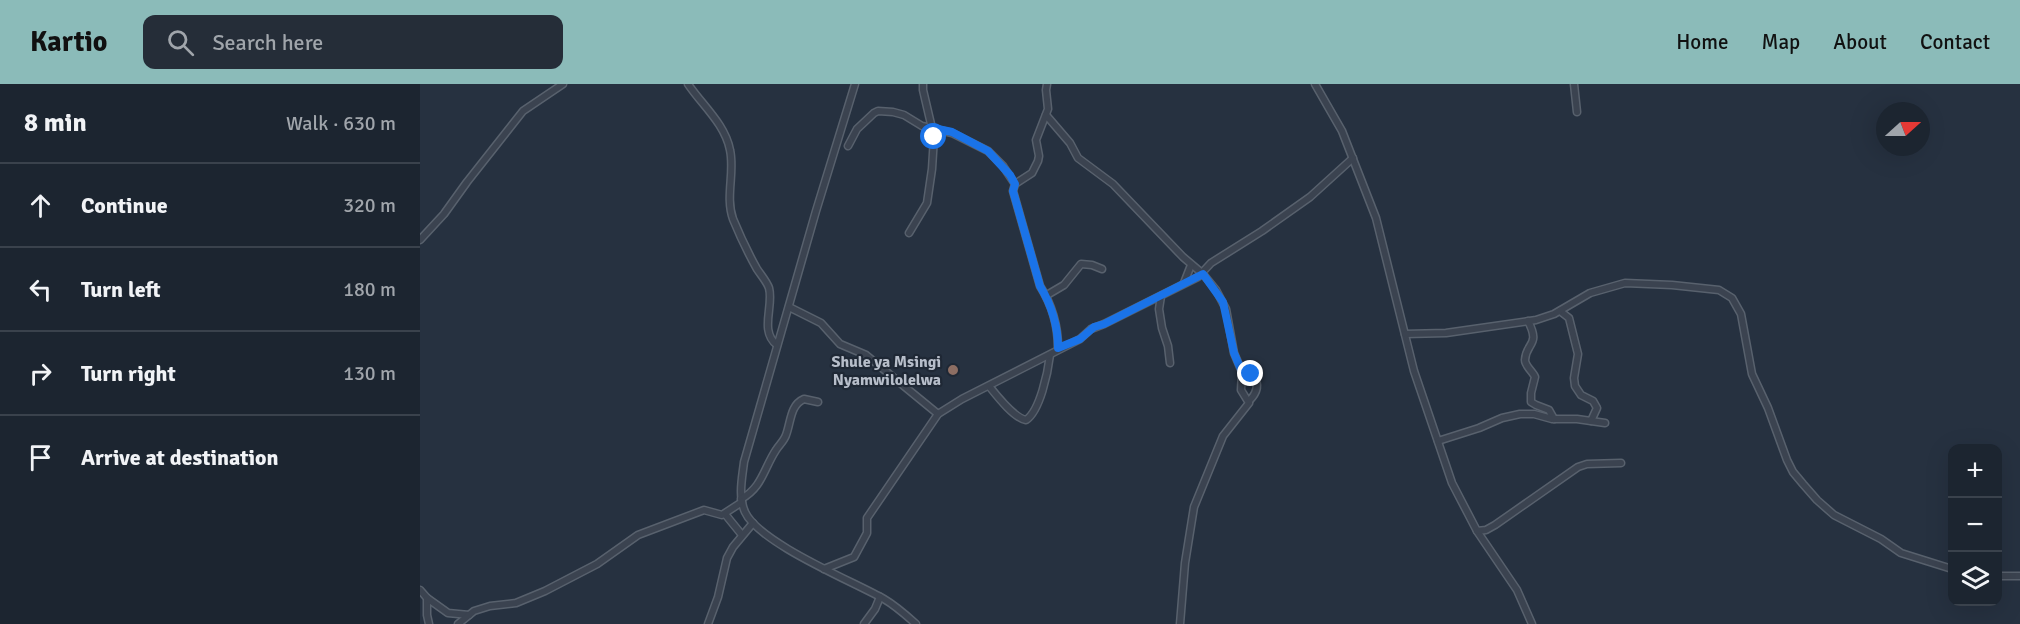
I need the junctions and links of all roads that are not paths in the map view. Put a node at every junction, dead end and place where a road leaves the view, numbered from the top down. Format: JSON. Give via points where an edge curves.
{"nodes":[{"id":1,"x":563,"y":84,"type":"edge"},
{"id":2,"x":688,"y":84,"type":"edge"},
{"id":3,"x":855,"y":84,"type":"edge"},
{"id":4,"x":924,"y":84,"type":"edge"},
{"id":5,"x":1047,"y":84,"type":"edge"},
{"id":6,"x":1315,"y":84,"type":"edge"},
{"id":7,"x":1574,"y":84,"type":"edge"},
{"id":8,"x":1577,"y":112,"type":"dead end"},
{"id":9,"x":1046,"y":115,"type":"junction"},
{"id":10,"x":933,"y":128,"type":"junction"},
{"id":11,"x":848,"y":146,"type":"dead end"},
{"id":12,"x":1353,"y":158,"type":"junction"},
{"id":13,"x":1015,"y":184,"type":"junction"},
{"id":14,"x":909,"y":233,"type":"dead end"},
{"id":15,"x":420,"y":240,"type":"edge"},
{"id":16,"x":1191,"y":265,"type":"junction"},
{"id":17,"x":1102,"y":269,"type":"dead end"},
{"id":18,"x":1203,"y":274,"type":"junction"},
{"id":19,"x":1184,"y":283,"type":"junction"},
{"id":20,"x":1047,"y":295,"type":"junction"},
{"id":21,"x":1161,"y":296,"type":"junction"},
{"id":22,"x":789,"y":307,"type":"junction"},
{"id":23,"x":1560,"y":311,"type":"junction"},
{"id":24,"x":1528,"y":321,"type":"junction"},
{"id":25,"x":1405,"y":334,"type":"junction"},
{"id":26,"x":777,"y":345,"type":"junction"},
{"id":27,"x":1058,"y":348,"type":"junction"},
{"id":28,"x":1050,"y":355,"type":"junction"},
{"id":29,"x":1170,"y":363,"type":"dead end"},
{"id":30,"x":1242,"y":372,"type":"junction"},
{"id":31,"x":989,"y":386,"type":"junction"},
{"id":32,"x":1249,"y":401,"type":"junction"},
{"id":33,"x":818,"y":402,"type":"dead end"},
{"id":34,"x":938,"y":414,"type":"junction"},
{"id":35,"x":1554,"y":419,"type":"junction"},
{"id":36,"x":1591,"y":421,"type":"junction"},
{"id":37,"x":1605,"y":423,"type":"dead end"},
{"id":38,"x":1438,"y":441,"type":"junction"},
{"id":39,"x":1621,"y":463,"type":"dead end"},
{"id":40,"x":741,"y":501,"type":"junction"},
{"id":41,"x":725,"y":514,"type":"junction"},
{"id":42,"x":753,"y":523,"type":"junction"},
{"id":43,"x":1477,"y":531,"type":"junction"},
{"id":44,"x":742,"y":535,"type":"junction"},
{"id":45,"x":1948,"y":567,"type":"edge"},
{"id":46,"x":824,"y":569,"type":"junction"},
{"id":47,"x":2002,"y":576,"type":"edge"},
{"id":48,"x":2020,"y":576,"type":"edge"},
{"id":49,"x":420,"y":590,"type":"edge"},
{"id":50,"x":880,"y":597,"type":"junction"},
{"id":51,"x":427,"y":598,"type":"junction"},
{"id":52,"x":469,"y":615,"type":"junction"},
{"id":53,"x":429,"y":624,"type":"edge"},
{"id":54,"x":458,"y":624,"type":"edge"},
{"id":55,"x":708,"y":624,"type":"edge"},
{"id":56,"x":864,"y":624,"type":"edge"},
{"id":57,"x":916,"y":624,"type":"edge"},
{"id":58,"x":1180,"y":624,"type":"edge"},
{"id":59,"x":1532,"y":624,"type":"edge"}],
"edges":[{"from":1,"to":15,"type":"street","via":[[523,111]]},
{"from":2,"to":26,"type":"street","via":[[727,140],[732,166],[732,216],[769,287],[770,338]]},
{"from":3,"to":22,"type":"street"},
{"from":4,"to":10,"type":"street"},
{"from":5,"to":9,"type":"street"},
{"from":6,"to":12,"type":"street"},
{"from":7,"to":8,"type":"street"},
{"from":9,"to":13,"type":"street","via":[[1036,140],[1036,166]]},
{"from":9,"to":16,"type":"street","via":[[1084,165],[1113,184]]},
{"from":10,"to":11,"type":"street","via":[[904,115],[878,111],[857,129]]},
{"from":10,"to":13,"type":"street","via":[[952,132],[988,151]]},
{"from":10,"to":14,"type":"street","via":[[929,196]]},
{"from":12,"to":18,"type":"street","via":[[1310,197],[1211,263]]},
{"from":12,"to":25,"type":"street","via":[[1380,232]]},
{"from":13,"to":20,"type":"street","via":[[1013,191],[1026,238],[1040,286]]},
{"from":16,"to":18,"type":"street"},
{"from":16,"to":19,"type":"street"},
{"from":17,"to":20,"type":"street","via":[[1081,264],[1064,285]]},
{"from":18,"to":19,"type":"street"},
{"from":18,"to":30,"type":"street","via":[[1223,302]]},
{"from":19,"to":21,"type":"street"},
{"from":20,"to":27,"type":"street"},
{"from":21,"to":27,"type":"street"},
{"from":21,"to":29,"type":"street","via":[[1159,309]]},
{"from":22,"to":26,"type":"street"},
{"from":22,"to":34,"type":"street","via":[[821,323],[840,344],[866,355]]},
{"from":23,"to":24,"type":"street"},
{"from":23,"to":36,"type":"street","via":[[1569,318],[1577,348],[1575,386],[1597,408]]},
{"from":23,"to":45,"type":"street","via":[[1590,293],[1625,283],[1719,290],[1732,298],[1741,314],[1752,374],[1787,460],[1816,501],[1901,553]]},
{"from":24,"to":25,"type":"street","via":[[1446,333]]},
{"from":24,"to":35,"type":"street","via":[[1534,334],[1526,357],[1535,377],[1531,402],[1549,410]]},
{"from":25,"to":38,"type":"street"},
{"from":26,"to":40,"type":"street","via":[[744,462]]},
{"from":27,"to":28,"type":"street"},
{"from":28,"to":31,"type":"street"},
{"from":28,"to":31,"type":"street","via":[[1043,387],[1026,420],[1018,417]]},
{"from":30,"to":32,"type":"street","via":[[1241,390]]},
{"from":30,"to":32,"type":"street","via":[[1254,376],[1257,384]]},
{"from":31,"to":34,"type":"street"},
{"from":32,"to":58,"type":"street","via":[[1223,436],[1194,507]]},
{"from":33,"to":40,"type":"street","via":[[804,399],[796,404],[785,438],[762,479]]},
{"from":34,"to":46,"type":"street","via":[[867,518],[867,533],[854,557]]},
{"from":35,"to":36,"type":"street"},
{"from":35,"to":38,"type":"street","via":[[1515,414]]},
{"from":36,"to":37,"type":"street"},
{"from":38,"to":43,"type":"street","via":[[1457,494]]},
{"from":39,"to":43,"type":"street","via":[[1578,467],[1495,525]]},
{"from":40,"to":41,"type":"street"},
{"from":40,"to":42,"type":"street"},
{"from":41,"to":44,"type":"street"},
{"from":41,"to":52,"type":"street","via":[[704,510],[680,518],[638,535],[597,564],[545,591]]},
{"from":42,"to":44,"type":"street"},
{"from":42,"to":46,"type":"street"},
{"from":43,"to":59,"type":"street","via":[[1510,578]]},
{"from":44,"to":55,"type":"street","via":[[727,558]]},
{"from":46,"to":50,"type":"street"},
{"from":47,"to":48,"type":"street"},
{"from":49,"to":51,"type":"street"},
{"from":50,"to":56,"type":"street"},
{"from":50,"to":57,"type":"street"},
{"from":51,"to":52,"type":"street","via":[[448,613]]},
{"from":51,"to":53,"type":"street"},
{"from":52,"to":54,"type":"street"}]}
